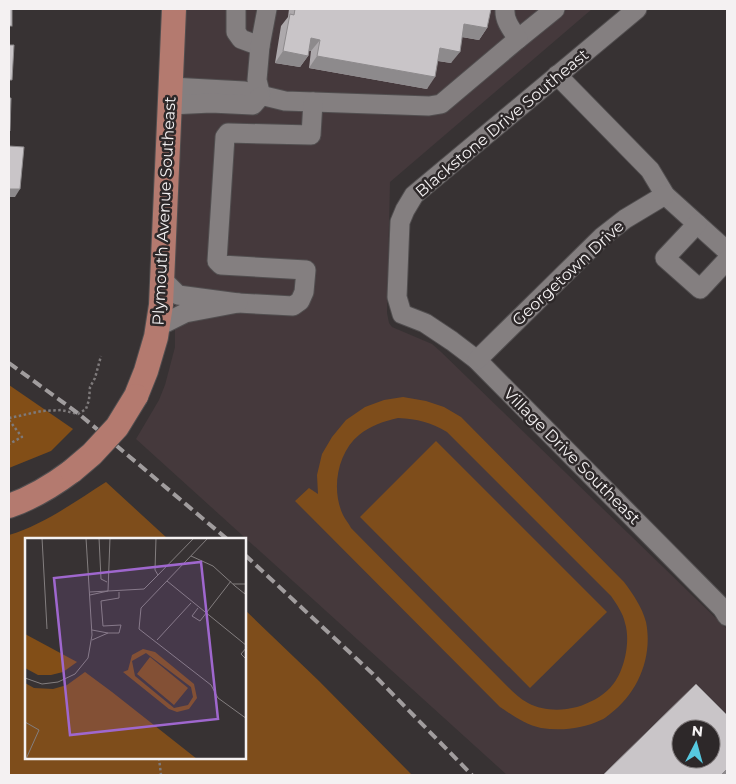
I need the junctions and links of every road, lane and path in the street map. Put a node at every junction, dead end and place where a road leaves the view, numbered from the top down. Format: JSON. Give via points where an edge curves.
{"nodes":[{"id":1,"x":174,"y":9,"type":"edge"},
{"id":2,"x":236,"y":9,"type":"edge"},
{"id":3,"x":267,"y":9,"type":"edge"},
{"id":4,"x":505,"y":9,"type":"edge"},
{"id":5,"x":554,"y":9,"type":"edge"},
{"id":6,"x":637,"y":9,"type":"edge"},
{"id":7,"x":518,"y":39,"type":"junction"},
{"id":8,"x":260,"y":46,"type":"junction"},
{"id":9,"x":557,"y":75,"type":"junction"},
{"id":10,"x":170,"y":96,"type":"junction"},
{"id":11,"x":261,"y":96,"type":"junction"},
{"id":12,"x":313,"y":102,"type":"junction"},
{"id":13,"x":665,"y":195,"type":"junction"},
{"id":14,"x":697,"y":224,"type":"junction"},
{"id":15,"x":727,"y":251,"type":"edge"},
{"id":16,"x":727,"y":260,"type":"edge"},
{"id":17,"x":162,"y":279,"type":"junction"},
{"id":18,"x":238,"y":303,"type":"junction"},
{"id":19,"x":402,"y":314,"type":"joint"},
{"id":20,"x":158,"y":327,"type":"junction"},
{"id":21,"x":101,"y":356,"type":"dead end"},
{"id":22,"x":477,"y":360,"type":"junction"},
{"id":23,"x":9,"y":419,"type":"edge"},
{"id":24,"x":9,"y":444,"type":"edge"},
{"id":25,"x":9,"y":506,"type":"edge"},
{"id":26,"x":727,"y":616,"type":"edge"},
{"id":27,"x":159,"y":759,"type":"edge"},
{"id":28,"x":161,"y":775,"type":"edge"}],
"edges":[{"from":1,"to":10,"type":"main road","name":"Plymouth Avenue Southeast"},
{"from":2,"to":8,"type":"street","via":[[236,32],[241,39]]},
{"from":3,"to":8,"type":"street"},
{"from":4,"to":7,"type":"street","via":[[508,24]]},
{"from":5,"to":7,"type":"street"},
{"from":6,"to":9,"type":"street","name":"Blackstone Drive Southeast"},
{"from":7,"to":12,"type":"street","via":[[441,104]]},
{"from":8,"to":11,"type":"street","via":[[256,80]]},
{"from":9,"to":13,"type":"street","via":[[650,170]]},
{"from":9,"to":19,"type":"street","name":"Blackstone Drive Southeast","via":[[414,195],[404,210],[400,222],[397,297]]},
{"from":10,"to":11,"type":"street","via":[[244,92]]},
{"from":10,"to":17,"type":"main road","name":"Plymouth Avenue Southeast"},
{"from":11,"to":12,"type":"street"},
{"from":12,"to":18,"type":"street","via":[[311,135],[228,133],[225,138],[217,261],[220,265],[306,270],[304,292],[293,306]]},
{"from":13,"to":14,"type":"street"},
{"from":13,"to":22,"type":"street","name":"Georgetown Drive","via":[[602,237]]},
{"from":14,"to":15,"type":"street"},
{"from":14,"to":16,"type":"street","via":[[665,258],[700,289]]},
{"from":17,"to":18,"type":"street","via":[[178,295]]},
{"from":17,"to":20,"type":"main road","name":"Plymouth Avenue Southeast"},
{"from":18,"to":20,"type":"street","via":[[185,313]]},
{"from":19,"to":22,"type":"street","name":"Village Drive Southeast","via":[[432,328]]},
{"from":20,"to":25,"type":"main road","name":"Plymouth Avenue Southeast","bridge":true,"via":[[136,396],[117,427],[92,454],[54,485]]},
{"from":21,"to":23,"type":"path","via":[[86,409],[78,414],[61,410],[42,411]]},
{"from":22,"to":26,"type":"street","name":"Village Drive Southeast"},
{"from":23,"to":24,"type":"path","via":[[22,437]]},
{"from":27,"to":28,"type":"path"}]}
